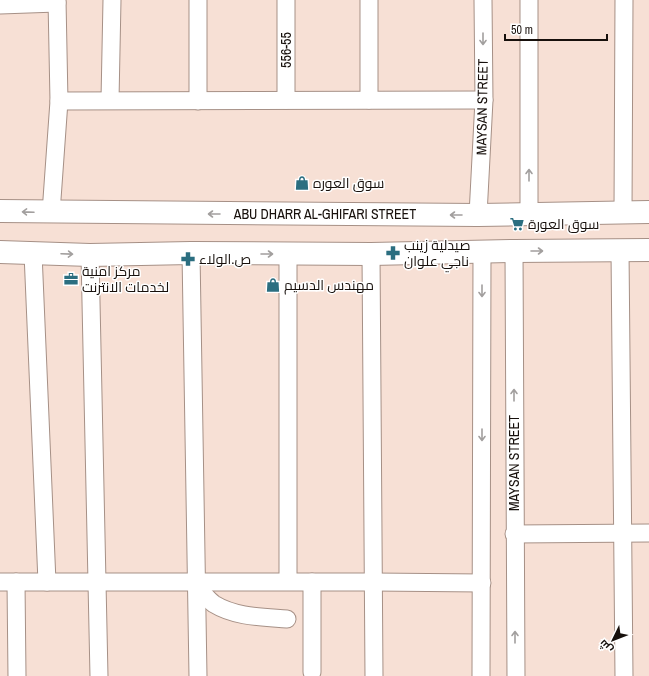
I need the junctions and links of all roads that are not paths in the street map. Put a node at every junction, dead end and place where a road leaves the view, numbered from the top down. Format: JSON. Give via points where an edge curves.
{"nodes":[{"id":1,"x":112,"y":0,"type":"edge"},
{"id":2,"x":198,"y":0,"type":"edge"},
{"id":3,"x":286,"y":0,"type":"edge"},
{"id":4,"x":369,"y":0,"type":"edge"},
{"id":5,"x":483,"y":0,"type":"edge"},
{"id":6,"x":529,"y":0,"type":"edge"},
{"id":7,"x":624,"y":0,"type":"edge"},
{"id":8,"x":57,"y":2,"type":"edge"},
{"id":9,"x":0,"y":5,"type":"edge"},
{"id":10,"x":110,"y":100,"type":"junction"},
{"id":11,"x":198,"y":100,"type":"junction"},
{"id":12,"x":286,"y":100,"type":"junction"},
{"id":13,"x":369,"y":100,"type":"junction"},
{"id":14,"x":484,"y":100,"type":"junction"},
{"id":15,"x":59,"y":101,"type":"junction"},
{"id":16,"x":0,"y":211,"type":"edge"},
{"id":17,"x":623,"y":212,"type":"junction"},
{"id":18,"x":649,"y":212,"type":"edge"},
{"id":19,"x":51,"y":213,"type":"junction"},
{"id":20,"x":529,"y":214,"type":"junction"},
{"id":21,"x":478,"y":215,"type":"junction"},
{"id":22,"x":620,"y":250,"type":"junction"},
{"id":23,"x":649,"y":250,"type":"edge"},
{"id":24,"x":514,"y":251,"type":"junction"},
{"id":25,"x":0,"y":252,"type":"edge"},
{"id":26,"x":482,"y":252,"type":"junction"},
{"id":27,"x":33,"y":253,"type":"junction"},
{"id":28,"x":191,"y":253,"type":"junction"},
{"id":29,"x":288,"y":254,"type":"junction"},
{"id":30,"x":372,"y":254,"type":"junction"},
{"id":31,"x":90,"y":255,"type":"junction"},
{"id":32,"x":623,"y":533,"type":"junction"},
{"id":33,"x":649,"y":533,"type":"edge"},
{"id":34,"x":514,"y":534,"type":"junction"},
{"id":35,"x":97,"y":581,"type":"junction"},
{"id":36,"x":288,"y":581,"type":"junction"},
{"id":37,"x":8,"y":582,"type":"edge"},
{"id":38,"x":47,"y":582,"type":"junction"},
{"id":39,"x":312,"y":582,"type":"junction"},
{"id":40,"x":373,"y":582,"type":"junction"},
{"id":41,"x":482,"y":583,"type":"junction"},
{"id":42,"x":196,"y":584,"type":"junction"},
{"id":43,"x":287,"y":619,"type":"dead end"},
{"id":44,"x":312,"y":672,"type":"dead end"},
{"id":45,"x":17,"y":676,"type":"edge"},
{"id":46,"x":99,"y":676,"type":"edge"},
{"id":47,"x":198,"y":676,"type":"edge"},
{"id":48,"x":374,"y":676,"type":"edge"},
{"id":49,"x":481,"y":676,"type":"edge"},
{"id":50,"x":516,"y":676,"type":"edge"},
{"id":51,"x":624,"y":676,"type":"edge"}],
"edges":[{"from":1,"to":10,"type":"street"},
{"from":2,"to":11,"type":"street"},
{"from":3,"to":12,"type":"street","name":"556-55"},
{"from":4,"to":13,"type":"street"},
{"from":5,"to":14,"type":"street","name":"MAYSAN STREET","one_way":true},
{"from":20,"to":6,"type":"street","one_way":true},
{"from":7,"to":17,"type":"street"},
{"from":8,"to":9,"type":"street"},
{"from":8,"to":15,"type":"street"},
{"from":10,"to":11,"type":"street"},
{"from":10,"to":15,"type":"street"},
{"from":11,"to":12,"type":"street"},
{"from":12,"to":13,"type":"street"},
{"from":13,"to":14,"type":"street"},
{"from":14,"to":21,"type":"street","name":"MAYSAN STREET"},
{"from":15,"to":19,"type":"street"},
{"from":19,"to":16,"type":"main road","name":"ABU DHARR AL-GHIFARI STREET","one_way":true},
{"from":17,"to":18,"type":"main road","name":"ABU DHARR AL-GHIFARI STREET"},
{"from":17,"to":20,"type":"main road","name":"ABU DHARR AL-GHIFARI STREET"},
{"from":21,"to":19,"type":"main road","name":"ABU DHARR AL-GHIFARI STREET","one_way":true},
{"from":20,"to":21,"type":"main road","name":"ABU DHARR AL-GHIFARI STREET"},
{"from":22,"to":23,"type":"main road"},
{"from":24,"to":22,"type":"main road","one_way":true},
{"from":22,"to":32,"type":"street"},
{"from":24,"to":26,"type":"main road"},
{"from":34,"to":24,"type":"street","name":"MAYSAN STREET","one_way":true},
{"from":25,"to":27,"type":"main road"},
{"from":26,"to":30,"type":"main road"},
{"from":26,"to":41,"type":"street","one_way":true},
{"from":27,"to":31,"type":"main road","one_way":true},
{"from":27,"to":38,"type":"street"},
{"from":28,"to":29,"type":"main road","one_way":true},
{"from":28,"to":31,"type":"main road"},
{"from":28,"to":42,"type":"street"},
{"from":29,"to":30,"type":"main road"},
{"from":29,"to":36,"type":"street"},
{"from":30,"to":40,"type":"street"},
{"from":31,"to":35,"type":"street"},
{"from":32,"to":33,"type":"street"},
{"from":32,"to":34,"type":"street"},
{"from":32,"to":51,"type":"street"},
{"from":50,"to":34,"type":"street","name":"MAYSAN STREET","one_way":true},
{"from":35,"to":38,"type":"street"},
{"from":35,"to":42,"type":"street"},
{"from":35,"to":46,"type":"street"},
{"from":36,"to":39,"type":"street"},
{"from":36,"to":42,"type":"street"},
{"from":37,"to":38,"type":"street"},
{"from":37,"to":45,"type":"street"},
{"from":39,"to":40,"type":"street"},
{"from":39,"to":44,"type":"street"},
{"from":40,"to":41,"type":"street"},
{"from":40,"to":48,"type":"street"},
{"from":41,"to":49,"type":"street"},
{"from":42,"to":43,"type":"street","via":[[213,603],[227,610],[242,615]]},
{"from":42,"to":47,"type":"street"}]}
